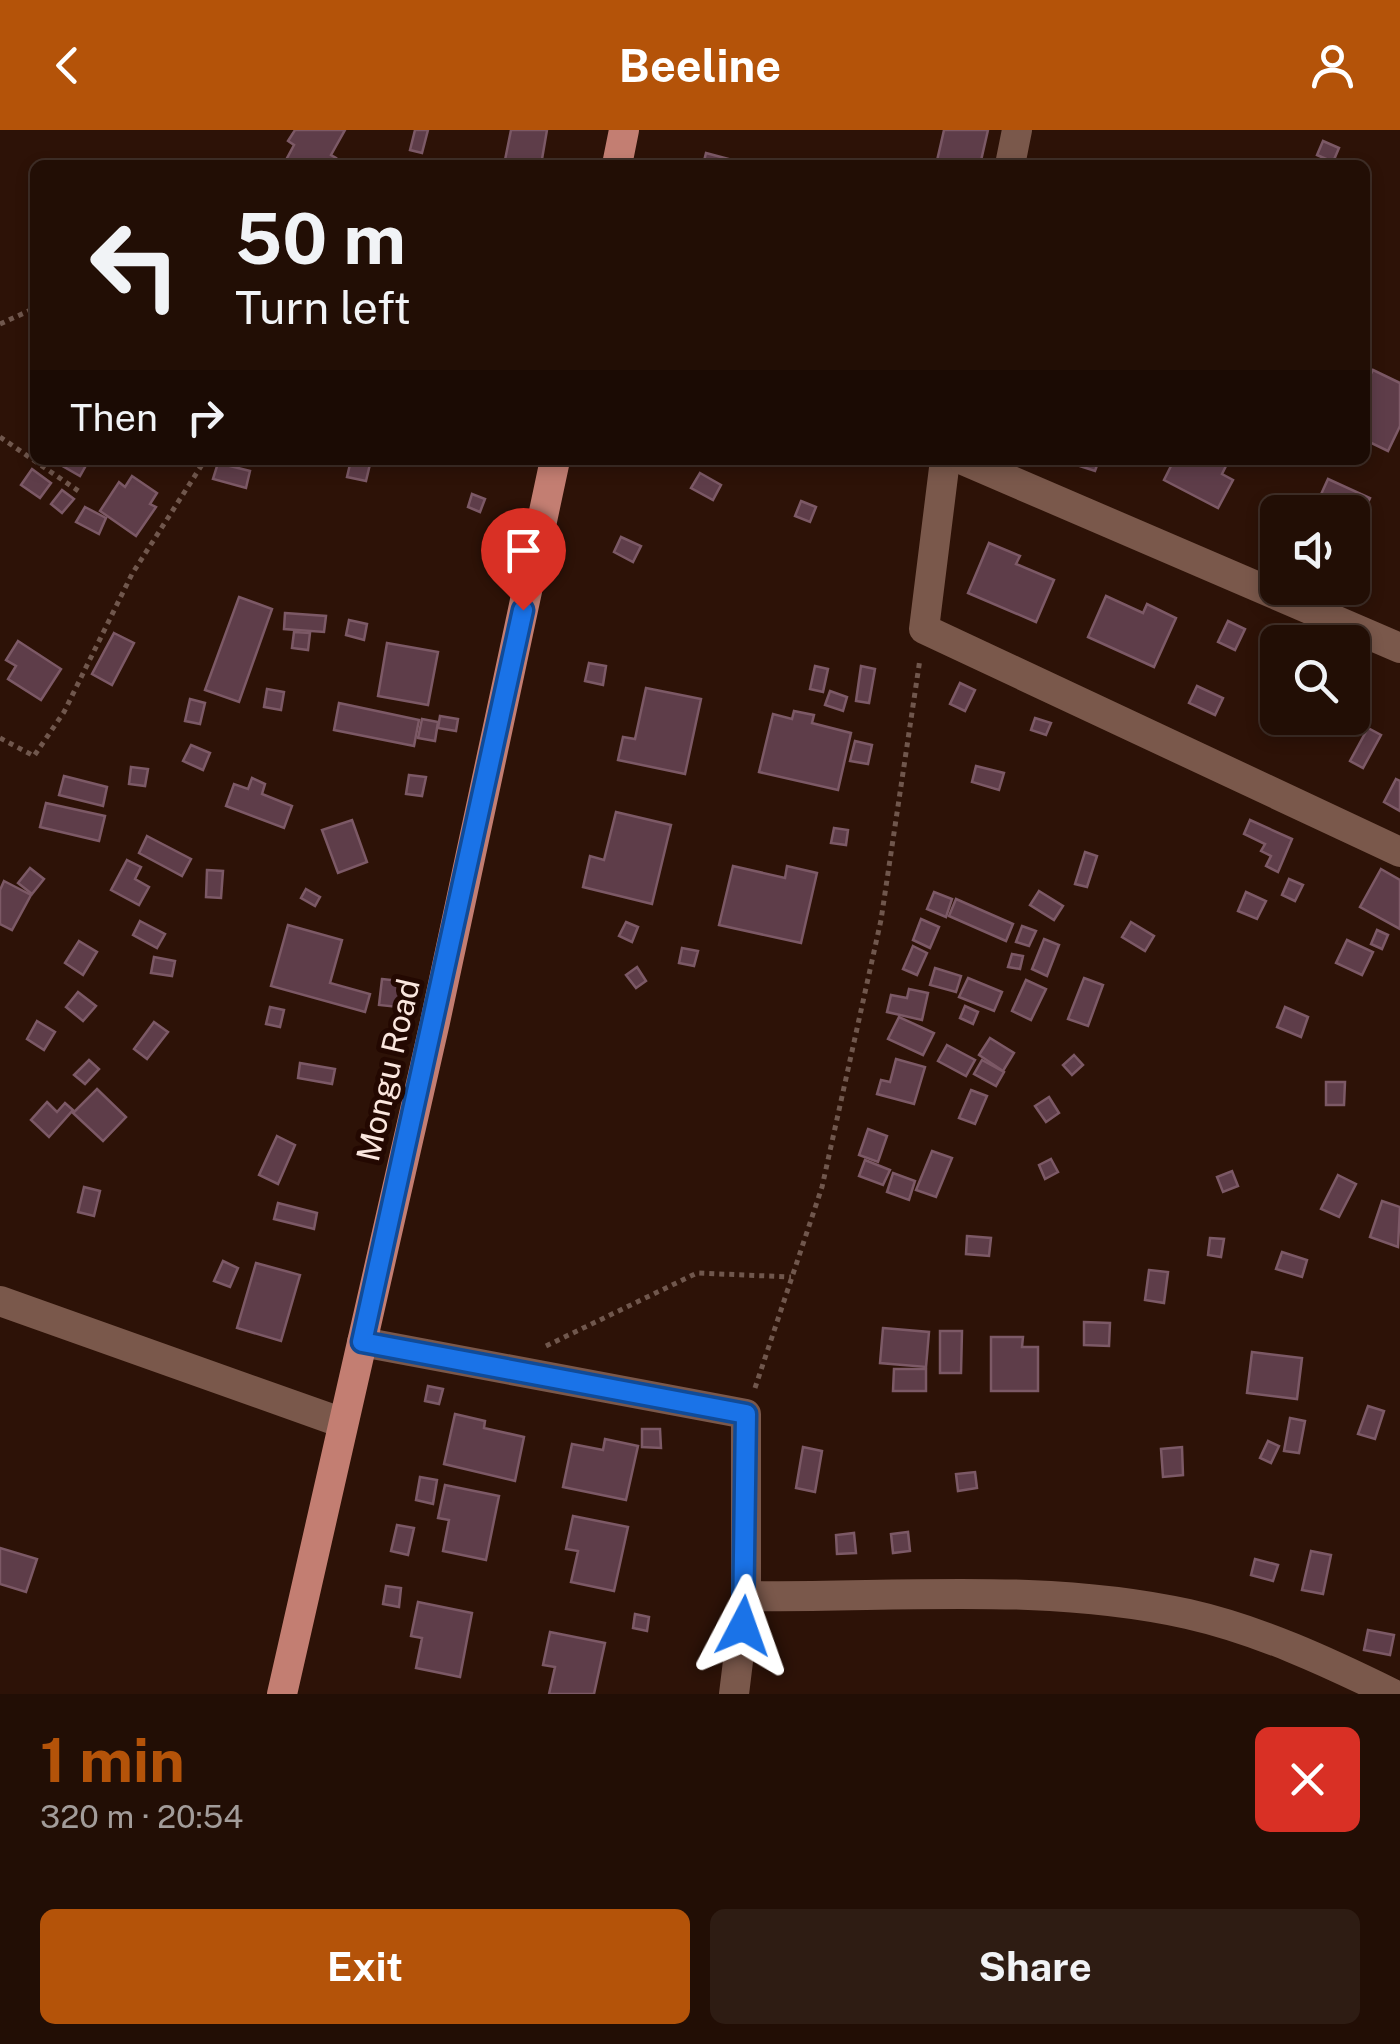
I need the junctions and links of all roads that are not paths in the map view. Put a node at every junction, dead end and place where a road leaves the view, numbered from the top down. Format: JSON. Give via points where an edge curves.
{"nodes":[{"id":1,"x":624,"y":130,"type":"edge"},
{"id":2,"x":1017,"y":130,"type":"edge"},
{"id":3,"x":618,"y":160,"type":"edge"},
{"id":4,"x":1011,"y":160,"type":"edge"},
{"id":5,"x":554,"y":465,"type":"edge"},
{"id":6,"x":944,"y":465,"type":"edge"},
{"id":7,"x":975,"y":465,"type":"edge"},
{"id":8,"x":1400,"y":648,"type":"edge"},
{"id":9,"x":1400,"y":852,"type":"edge"},
{"id":10,"x":0,"y":1301,"type":"edge"},
{"id":11,"x":362,"y":1342,"type":"junction"},
{"id":12,"x":343,"y":1423,"type":"junction"},
{"id":13,"x":746,"y":1596,"type":"junction"},
{"id":14,"x":282,"y":1694,"type":"edge"},
{"id":15,"x":734,"y":1694,"type":"edge"},
{"id":16,"x":1394,"y":1694,"type":"edge"}],
"edges":[{"from":1,"to":3,"type":"main road"},
{"from":2,"to":4,"type":"street"},
{"from":5,"to":11,"type":"main road","name":"Mongu Road"},
{"from":6,"to":9,"type":"street","via":[[924,629]]},
{"from":7,"to":8,"type":"street"},
{"from":10,"to":12,"type":"street"},
{"from":11,"to":12,"type":"main road","name":"Mongu Road"},
{"from":11,"to":13,"type":"street","via":[[746,1414]]},
{"from":12,"to":14,"type":"main road","name":"Mongu Road"},
{"from":13,"to":15,"type":"street"},
{"from":13,"to":16,"type":"street","via":[[1019,1596],[1118,1603],[1188,1614],[1263,1637]]}]}
